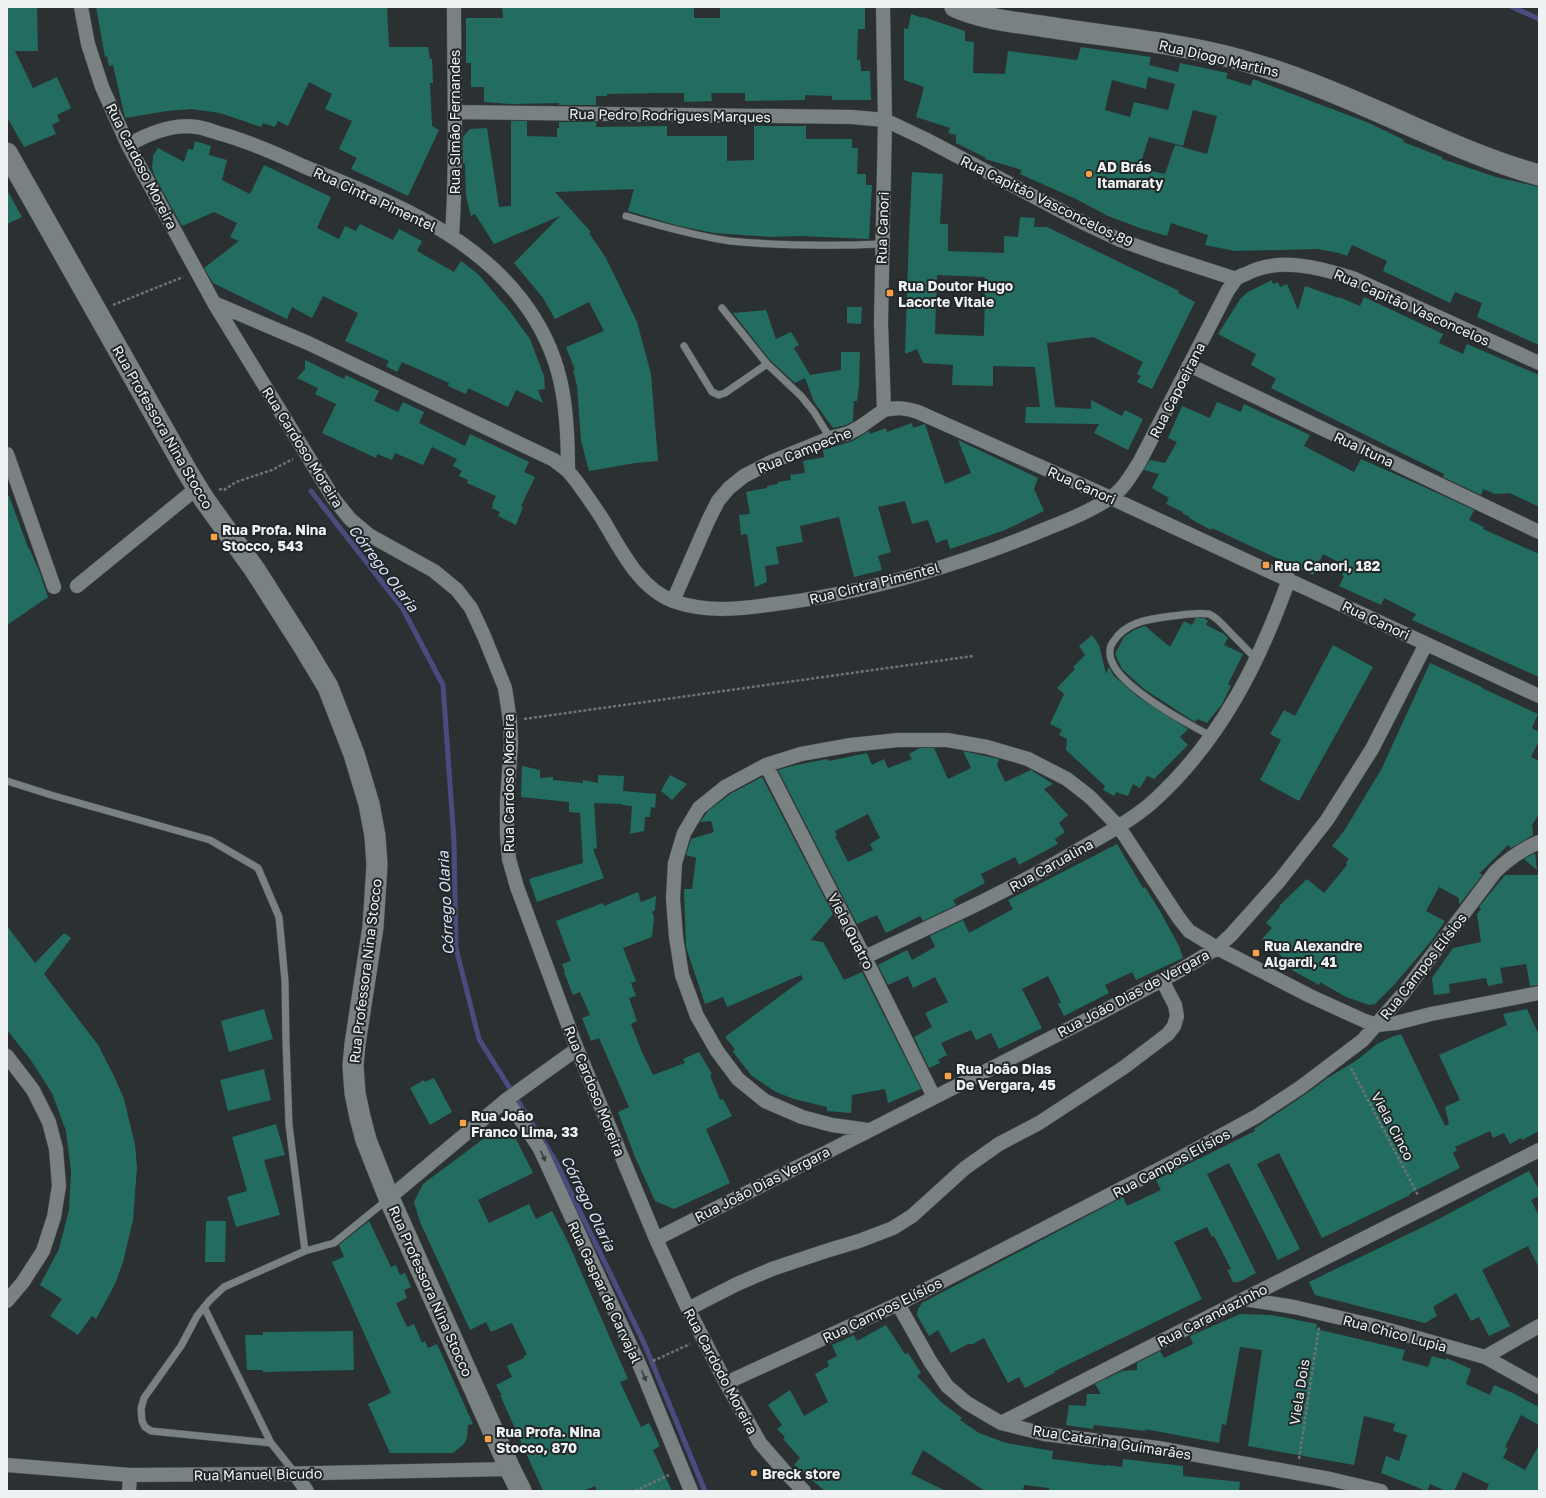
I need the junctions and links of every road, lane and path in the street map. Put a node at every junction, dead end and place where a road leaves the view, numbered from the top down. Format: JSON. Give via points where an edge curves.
{"nodes":[{"id":1,"x":81,"y":7,"type":"edge"},
{"id":2,"x":454,"y":7,"type":"edge"},
{"id":3,"x":883,"y":7,"type":"edge"},
{"id":4,"x":955,"y":7,"type":"edge"},
{"id":5,"x":455,"y":112,"type":"junction"},
{"id":6,"x":885,"y":120,"type":"junction"},
{"id":7,"x":128,"y":145,"type":"junction"},
{"id":8,"x":7,"y":153,"type":"edge"},
{"id":9,"x":1539,"y":175,"type":"edge"},
{"id":10,"x":626,"y":216,"type":"dead end"},
{"id":11,"x":452,"y":237,"type":"junction"},
{"id":12,"x":882,"y":244,"type":"junction"},
{"id":13,"x":197,"y":271,"type":"junction"},
{"id":14,"x":1236,"y":279,"type":"junction"},
{"id":15,"x":214,"y":303,"type":"junction"},
{"id":16,"x":722,"y":308,"type":"dead end"},
{"id":17,"x":96,"y":311,"type":"junction"},
{"id":18,"x":684,"y":346,"type":"dead end"},
{"id":19,"x":1539,"y":363,"type":"edge"},
{"id":20,"x":767,"y":364,"type":"junction"},
{"id":21,"x":1190,"y":365,"type":"junction"},
{"id":22,"x":884,"y":410,"type":"junction"},
{"id":23,"x":830,"y":438,"type":"junction"},
{"id":24,"x":305,"y":452,"type":"junction"},
{"id":25,"x":7,"y":454,"type":"edge"},
{"id":26,"x":568,"y":471,"type":"junction"},
{"id":27,"x":196,"y":487,"type":"junction"},
{"id":28,"x":1111,"y":498,"type":"junction"},
{"id":29,"x":1539,"y":532,"type":"edge"},
{"id":30,"x":1289,"y":580,"type":"junction"},
{"id":31,"x":77,"y":586,"type":"dead end"},
{"id":32,"x":54,"y":587,"type":"dead end"},
{"id":33,"x":673,"y":600,"type":"junction"},
{"id":34,"x":1426,"y":644,"type":"junction"},
{"id":35,"x":973,"y":656,"type":"dead end"},
{"id":36,"x":1257,"y":660,"type":"junction"},
{"id":37,"x":1539,"y":696,"type":"edge"},
{"id":38,"x":510,"y":721,"type":"junction"},
{"id":39,"x":1211,"y":736,"type":"junction"},
{"id":40,"x":766,"y":765,"type":"junction"},
{"id":41,"x":7,"y":781,"type":"edge"},
{"id":42,"x":1120,"y":827,"type":"junction"},
{"id":43,"x":1539,"y":842,"type":"edge"},
{"id":44,"x":1217,"y":948,"type":"junction"},
{"id":45,"x":865,"y":957,"type":"junction"},
{"id":46,"x":1162,"y":980,"type":"junction"},
{"id":47,"x":1539,"y":992,"type":"edge"},
{"id":48,"x":1377,"y":1025,"type":"junction"},
{"id":49,"x":576,"y":1050,"type":"junction"},
{"id":50,"x":1345,"y":1055,"type":"junction"},
{"id":51,"x":7,"y":1056,"type":"edge"},
{"id":52,"x":509,"y":1098,"type":"junction"},
{"id":53,"x":934,"y":1098,"type":"junction"},
{"id":54,"x":868,"y":1130,"type":"junction"},
{"id":55,"x":1539,"y":1150,"type":"edge"},
{"id":56,"x":389,"y":1198,"type":"junction"},
{"id":57,"x":1424,"y":1207,"type":"junction"},
{"id":58,"x":656,"y":1239,"type":"junction"},
{"id":59,"x":305,"y":1251,"type":"junction"},
{"id":60,"x":1244,"y":1298,"type":"junction"},
{"id":61,"x":7,"y":1302,"type":"edge"},
{"id":62,"x":898,"y":1304,"type":"junction"},
{"id":63,"x":204,"y":1307,"type":"junction"},
{"id":64,"x":688,"y":1309,"type":"junction"},
{"id":65,"x":1322,"y":1313,"type":"junction"},
{"id":66,"x":1539,"y":1326,"type":"edge"},
{"id":67,"x":686,"y":1345,"type":"dead end"},
{"id":68,"x":1485,"y":1357,"type":"junction"},
{"id":69,"x":651,"y":1361,"type":"dead end"},
{"id":70,"x":726,"y":1383,"type":"junction"},
{"id":71,"x":1539,"y":1387,"type":"edge"},
{"id":72,"x":1001,"y":1423,"type":"junction"},
{"id":73,"x":270,"y":1443,"type":"junction"},
{"id":74,"x":7,"y":1465,"type":"edge"},
{"id":75,"x":510,"y":1469,"type":"junction"},
{"id":76,"x":683,"y":1469,"type":"junction"},
{"id":77,"x":1297,"y":1473,"type":"junction"},
{"id":78,"x":295,"y":1474,"type":"junction"},
{"id":79,"x":130,"y":1475,"type":"junction"},
{"id":80,"x":129,"y":1491,"type":"edge"},
{"id":81,"x":307,"y":1491,"type":"edge"},
{"id":82,"x":521,"y":1491,"type":"edge"},
{"id":83,"x":635,"y":1491,"type":"edge"},
{"id":84,"x":691,"y":1491,"type":"edge"},
{"id":85,"x":804,"y":1491,"type":"edge"},
{"id":86,"x":1381,"y":1491,"type":"edge"}],
"edges":[{"from":1,"to":7,"type":"street","name":"Rua Cardoso Moreira","via":[[88,44],[102,87]]},
{"from":2,"to":5,"type":"street","name":"Rua Simão Fernandes"},
{"from":3,"to":6,"type":"street","name":"Rua Canori"},
{"from":4,"to":9,"type":"street","name":"Rua Diogo Martins","via":[[997,19],[1176,46],[1286,73],[1472,153]]},
{"from":5,"to":6,"type":"street","name":"Rua Pedro Rodrigues Marques","via":[[852,117]]},
{"from":5,"to":11,"type":"street","name":"Rua Simão Fernandes"},
{"from":6,"to":12,"type":"street","name":"Rua Canori"},
{"from":6,"to":14,"type":"street","name":"Rua Capitão Vasconcelos,89","via":[[1120,240]]},
{"from":7,"to":11,"type":"street","name":"Rua Cintra Pimentel","via":[[159,131],[178,126],[197,127],[244,140],[418,216]]},
{"from":7,"to":13,"type":"street","name":"Rua Cardoso Moreira"},
{"from":8,"to":17,"type":"street","name":"Rua Professora Nina Stocco"},
{"from":10,"to":12,"type":"lane","via":[[671,229],[728,240],[774,244]]},
{"from":11,"to":26,"type":"street","name":"Rua Cintra Pimentel","via":[[501,276],[522,300],[540,328],[556,363],[564,393]]},
{"from":12,"to":22,"type":"street","name":"Rua Canori"},
{"from":13,"to":15,"type":"street","name":"Rua Cardoso Moreira"},
{"from":13,"to":17,"type":"path"},
{"from":14,"to":19,"type":"street","name":"Rua Capitão Vasconcelos","via":[[1252,270],[1269,266],[1302,266],[1328,270],[1355,279]]},
{"from":14,"to":21,"type":"street","name":"Rua Capoeirana"},
{"from":15,"to":24,"type":"street","name":"Rua Cardoso Moreira"},
{"from":15,"to":26,"type":"street","name":"Rua Cintra Pimentel","via":[[308,343],[554,460]]},
{"from":16,"to":20,"type":"lane"},
{"from":17,"to":27,"type":"street","name":"Rua Professora Nina Stocco"},
{"from":18,"to":20,"type":"lane","via":[[712,392],[718,395],[725,393]]},
{"from":20,"to":23,"type":"lane","via":[[801,396]]},
{"from":21,"to":28,"type":"street","name":"Rua Capoeirana","via":[[1139,463],[1128,480]]},
{"from":21,"to":29,"type":"street","name":"Rua Ituna"},
{"from":22,"to":23,"type":"street","name":"Rua Campeche","via":[[849,433]]},
{"from":22,"to":28,"type":"street","name":"Rua Canori","via":[[905,408],[918,412]]},
{"from":23,"to":33,"type":"street","name":"Rua Campeche","via":[[771,462],[744,476],[729,488],[718,501]]},
{"from":24,"to":27,"type":"path","via":[[272,470],[236,482],[224,490],[215,489],[206,480]]},
{"from":24,"to":38,"type":"street","name":"Rua Cardoso Moreira","via":[[334,499],[350,519],[369,535],[434,571],[456,590],[471,608],[505,688]]},
{"from":25,"to":32,"type":"street"},
{"from":26,"to":33,"type":"street","name":"Rua Cintra Pimentel","via":[[578,482],[639,576],[656,592]]},
{"from":27,"to":31,"type":"street"},
{"from":27,"to":56,"type":"street","name":"Rua Professora Nina Stocco","via":[[282,611],[328,688],[354,754],[369,804],[375,836],[376,895],[355,1044],[353,1078],[366,1140]]},
{"from":28,"to":30,"type":"street","name":"Rua Canori"},
{"from":28,"to":33,"type":"street","name":"Rua Cintra Pimentel","via":[[1022,539],[952,564],[841,594],[795,602],[710,609]]},
{"from":30,"to":34,"type":"street","name":"Rua Canori"},
{"from":30,"to":36,"type":"street","name":"Rua Carualina"},
{"from":34,"to":37,"type":"street","name":"Rua Canori"},
{"from":34,"to":44,"type":"street","name":"Rua João Dias de Vergara","via":[[1372,748],[1327,820],[1280,880]]},
{"from":35,"to":38,"type":"path"},
{"from":36,"to":39,"type":"street","name":"Rua Carualina"},
{"from":36,"to":39,"type":"lane","via":[[1215,617],[1208,614],[1144,620],[1124,629],[1112,644],[1112,664],[1128,682],[1163,708]]},
{"from":38,"to":49,"type":"street","name":"Rua Cardoso Moreira","via":[[507,802],[509,859],[517,888]]},
{"from":39,"to":42,"type":"street","name":"Rua Carualina","via":[[1157,798]]},
{"from":40,"to":42,"type":"street","via":[[801,754],[898,740],[947,740],[987,747],[1028,759],[1068,779]]},
{"from":40,"to":45,"type":"street","name":"Viela Quatro"},
{"from":40,"to":54,"type":"street","via":[[725,787],[699,808],[684,833],[675,863],[673,899],[682,975],[697,1016],[738,1080],[765,1101],[802,1116],[832,1125]]},
{"from":41,"to":59,"type":"lane","via":[[210,840],[258,868],[279,917],[285,981],[290,1125]]},
{"from":42,"to":44,"type":"street","via":[[1189,931]]},
{"from":42,"to":45,"type":"street","name":"Rua Carualina","via":[[1010,889]]},
{"from":43,"to":48,"type":"street","name":"Rua Campos Elísios","via":[[1511,857],[1495,872]]},
{"from":44,"to":46,"type":"street","name":"Rua João Dias de Vergara"},
{"from":44,"to":48,"type":"street","via":[[1316,999]]},
{"from":45,"to":53,"type":"street","name":"Viela Quatro"},
{"from":46,"to":53,"type":"street","name":"Rua João Dias de Vergara"},
{"from":46,"to":64,"type":"street","via":[[1175,1005],[1177,1016],[1168,1034],[1117,1072],[1039,1123],[999,1144],[965,1168],[912,1216],[893,1228],[859,1241],[772,1269]]},
{"from":47,"to":48,"type":"street"},
{"from":48,"to":50,"type":"street","name":"Rua Campos Elísios"},
{"from":49,"to":52,"type":"street"},
{"from":49,"to":58,"type":"street","name":"Rua Cardoso Moreira"},
{"from":50,"to":57,"type":"path","name":"Viela Cinco"},
{"from":50,"to":62,"type":"street","name":"Rua Campos Elísios","via":[[1257,1116]]},
{"from":51,"to":61,"type":"street","via":[[33,1090],[48,1122],[56,1149],[60,1186],[54,1217],[43,1250]]},
{"from":52,"to":56,"type":"street"},
{"from":52,"to":76,"type":"street","name":"Rua Gaspar de Carvajal","one_way":true,"via":[[540,1149],[640,1366]]},
{"from":53,"to":54,"type":"street","name":"Rua João Dias de Vergara"},
{"from":54,"to":58,"type":"street","name":"Rua João Dias Vergara"},
{"from":55,"to":57,"type":"street","name":"Rua Carandazinho"},
{"from":56,"to":59,"type":"lane","via":[[334,1243]]},
{"from":56,"to":75,"type":"street","name":"Rua Professora Nina Stocco"},
{"from":57,"to":60,"type":"street","name":"Rua Carandazinho"},
{"from":58,"to":64,"type":"street","name":"Rua Cardodo Moreira"},
{"from":59,"to":63,"type":"lane","via":[[224,1287]]},
{"from":60,"to":65,"type":"street","name":"Rua Chico Lupia"},
{"from":60,"to":72,"type":"street","name":"Rua Carandazinho"},
{"from":62,"to":70,"type":"street","name":"Rua Campos Elísios"},
{"from":62,"to":72,"type":"street","name":"Rua Catarina Guimarães","via":[[947,1386],[967,1403]]},
{"from":63,"to":73,"type":"lane"},
{"from":63,"to":73,"type":"lane","via":[[181,1346],[144,1398],[141,1409],[142,1421],[151,1431]]},
{"from":64,"to":70,"type":"street","name":"Rua Cardodo Moreira"},
{"from":65,"to":68,"type":"street","name":"Rua Chico Lupia"},
{"from":65,"to":77,"type":"path","name":"Viela Dois"},
{"from":66,"to":68,"type":"street"},
{"from":67,"to":69,"type":"path"},
{"from":68,"to":71,"type":"street","name":"Rua Chico Lupia"},
{"from":70,"to":85,"type":"street","name":"Rua Cardodo Moreira","via":[[760,1442]]},
{"from":72,"to":77,"type":"street","name":"Rua Catarina Guimarães","via":[[1044,1434],[1158,1448]]},
{"from":73,"to":78,"type":"lane"},
{"from":74,"to":79,"type":"street","name":"Rua Manuel Bicudo"},
{"from":75,"to":78,"type":"street","name":"Rua Manuel Bicudo"},
{"from":75,"to":82,"type":"street","name":"Rua Professora Nina Stocco"},
{"from":76,"to":83,"type":"path"},
{"from":76,"to":84,"type":"street","name":"Rua Gaspar de Carvajal"},
{"from":77,"to":86,"type":"street","name":"Rua Catarina Guimarães"},
{"from":78,"to":79,"type":"street","name":"Rua Manuel Bicudo"},
{"from":78,"to":81,"type":"street"},
{"from":79,"to":80,"type":"street"}]}
